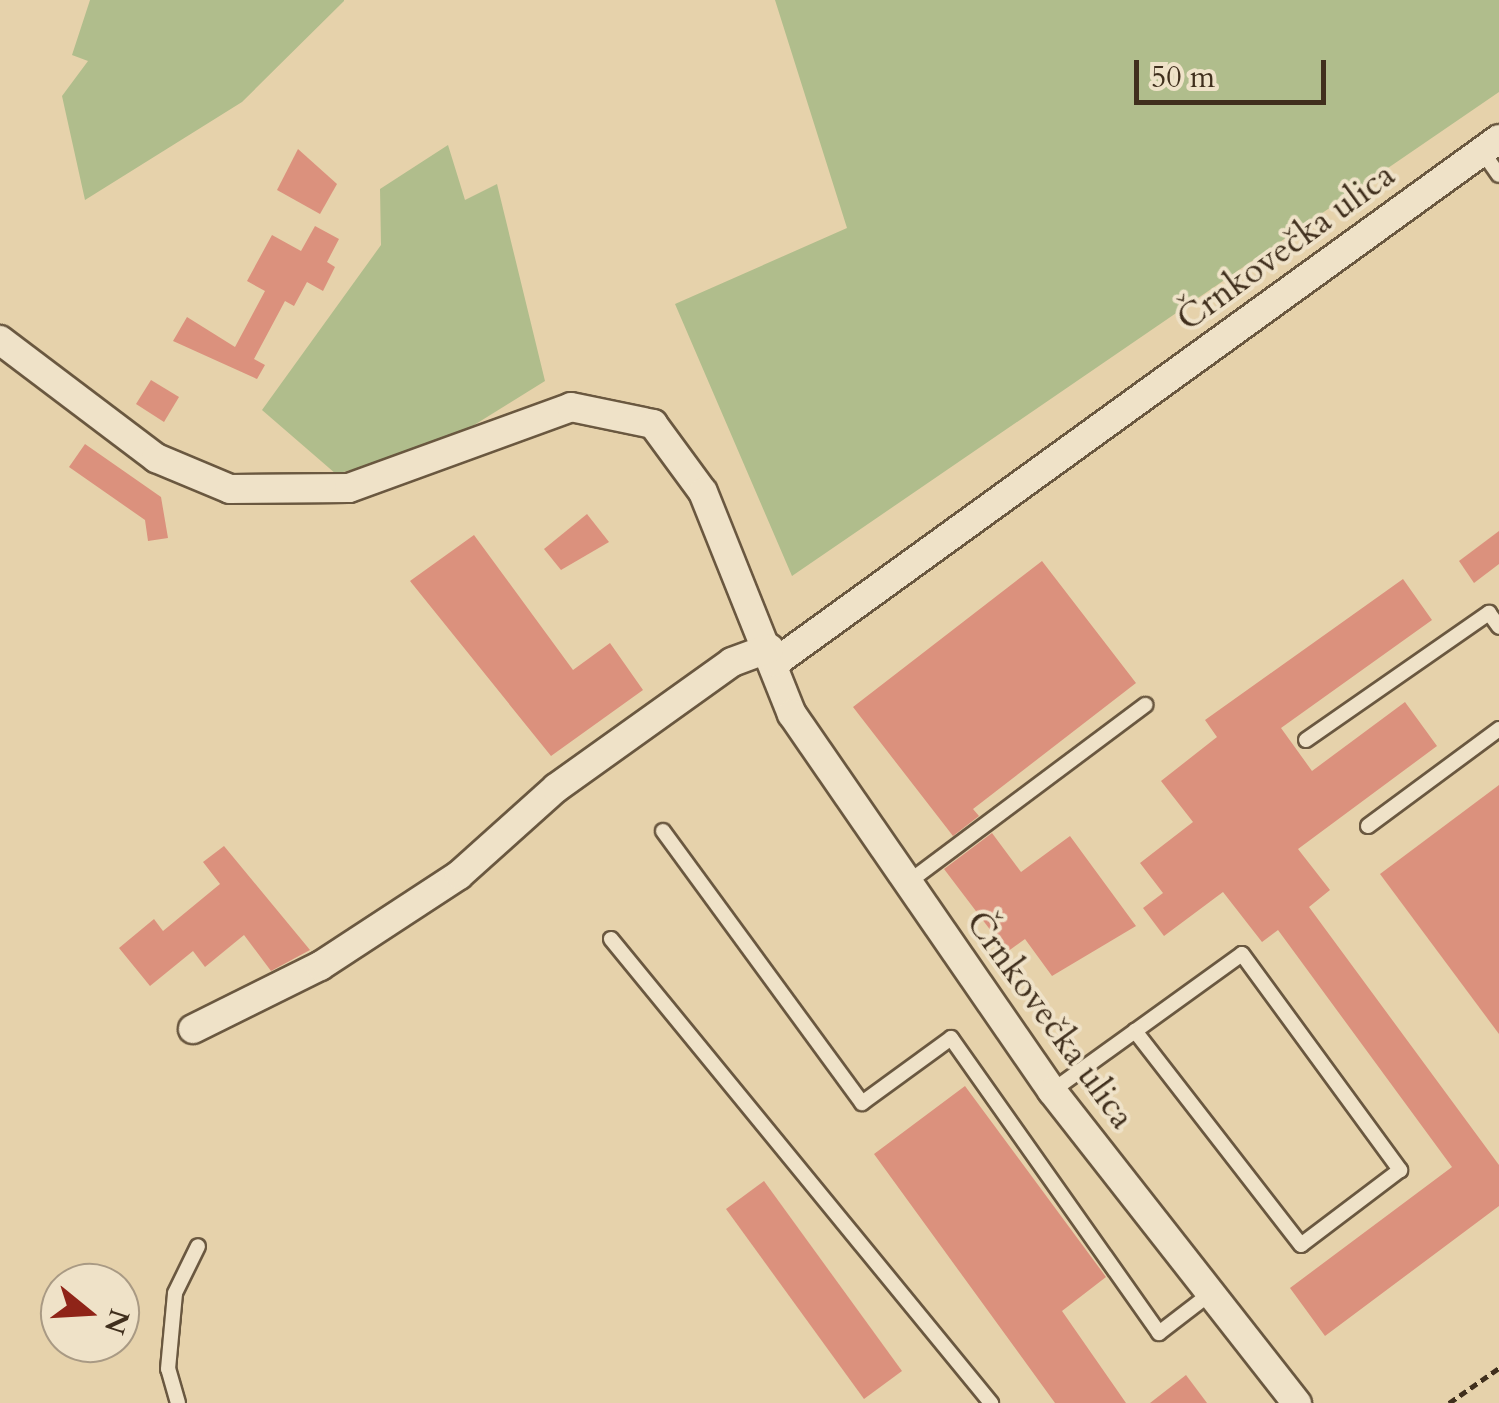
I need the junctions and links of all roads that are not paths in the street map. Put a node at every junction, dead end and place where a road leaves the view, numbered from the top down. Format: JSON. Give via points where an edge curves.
{"nodes":[{"id":1,"x":1490,"y":145,"type":"edge"},
{"id":2,"x":1499,"y":175,"type":"edge"},
{"id":3,"x":0,"y":340,"type":"edge"},
{"id":4,"x":1499,"y":627,"type":"edge"},
{"id":5,"x":773,"y":655,"type":"junction"},
{"id":6,"x":1145,"y":705,"type":"dead end"},
{"id":7,"x":1499,"y":729,"type":"edge"},
{"id":8,"x":1306,"y":740,"type":"dead end"},
{"id":9,"x":1368,"y":826,"type":"dead end"},
{"id":10,"x":664,"y":831,"type":"dead end"},
{"id":11,"x":905,"y":885,"type":"junction"},
{"id":12,"x":611,"y":939,"type":"dead end"},
{"id":13,"x":193,"y":1029,"type":"dead end"},
{"id":14,"x":1135,"y":1031,"type":"junction"},
{"id":15,"x":1052,"y":1091,"type":"junction"},
{"id":16,"x":198,"y":1246,"type":"dead end"},
{"id":17,"x":1211,"y":1293,"type":"junction"},
{"id":18,"x":178,"y":1403,"type":"edge"},
{"id":19,"x":991,"y":1403,"type":"edge"},
{"id":20,"x":1297,"y":1403,"type":"edge"}],
"edges":[{"from":1,"to":2,"type":"lane"},
{"from":1,"to":5,"type":"street","name":"Črnkovečka ulica"},
{"from":3,"to":5,"type":"street","name":"Črnkovečka ulica","via":[[156,458],[230,490],[349,488],[407,474],[570,406],[620,410],[653,424],[682,455]]},
{"from":4,"to":8,"type":"lane","via":[[1489,613]]},
{"from":5,"to":11,"type":"street","name":"Črnkovečka ulica","via":[[792,714]]},
{"from":5,"to":13,"type":"street","via":[[732,662],[572,777],[459,875],[320,966]]},
{"from":6,"to":11,"type":"lane"},
{"from":7,"to":9,"type":"lane"},
{"from":10,"to":17,"type":"lane","via":[[862,1103],[951,1038],[1159,1332]]},
{"from":11,"to":15,"type":"street","name":"Črnkovečka ulica"},
{"from":12,"to":19,"type":"lane"},
{"from":14,"to":14,"type":"lane","via":[[1242,954],[1400,1170],[1301,1245]]},
{"from":14,"to":15,"type":"lane"},
{"from":15,"to":17,"type":"street","name":"Črnkovečka ulica"},
{"from":16,"to":18,"type":"lane","via":[[175,1293],[168,1370]]},
{"from":17,"to":20,"type":"street","name":"Črnkovečka ulica"}]}
